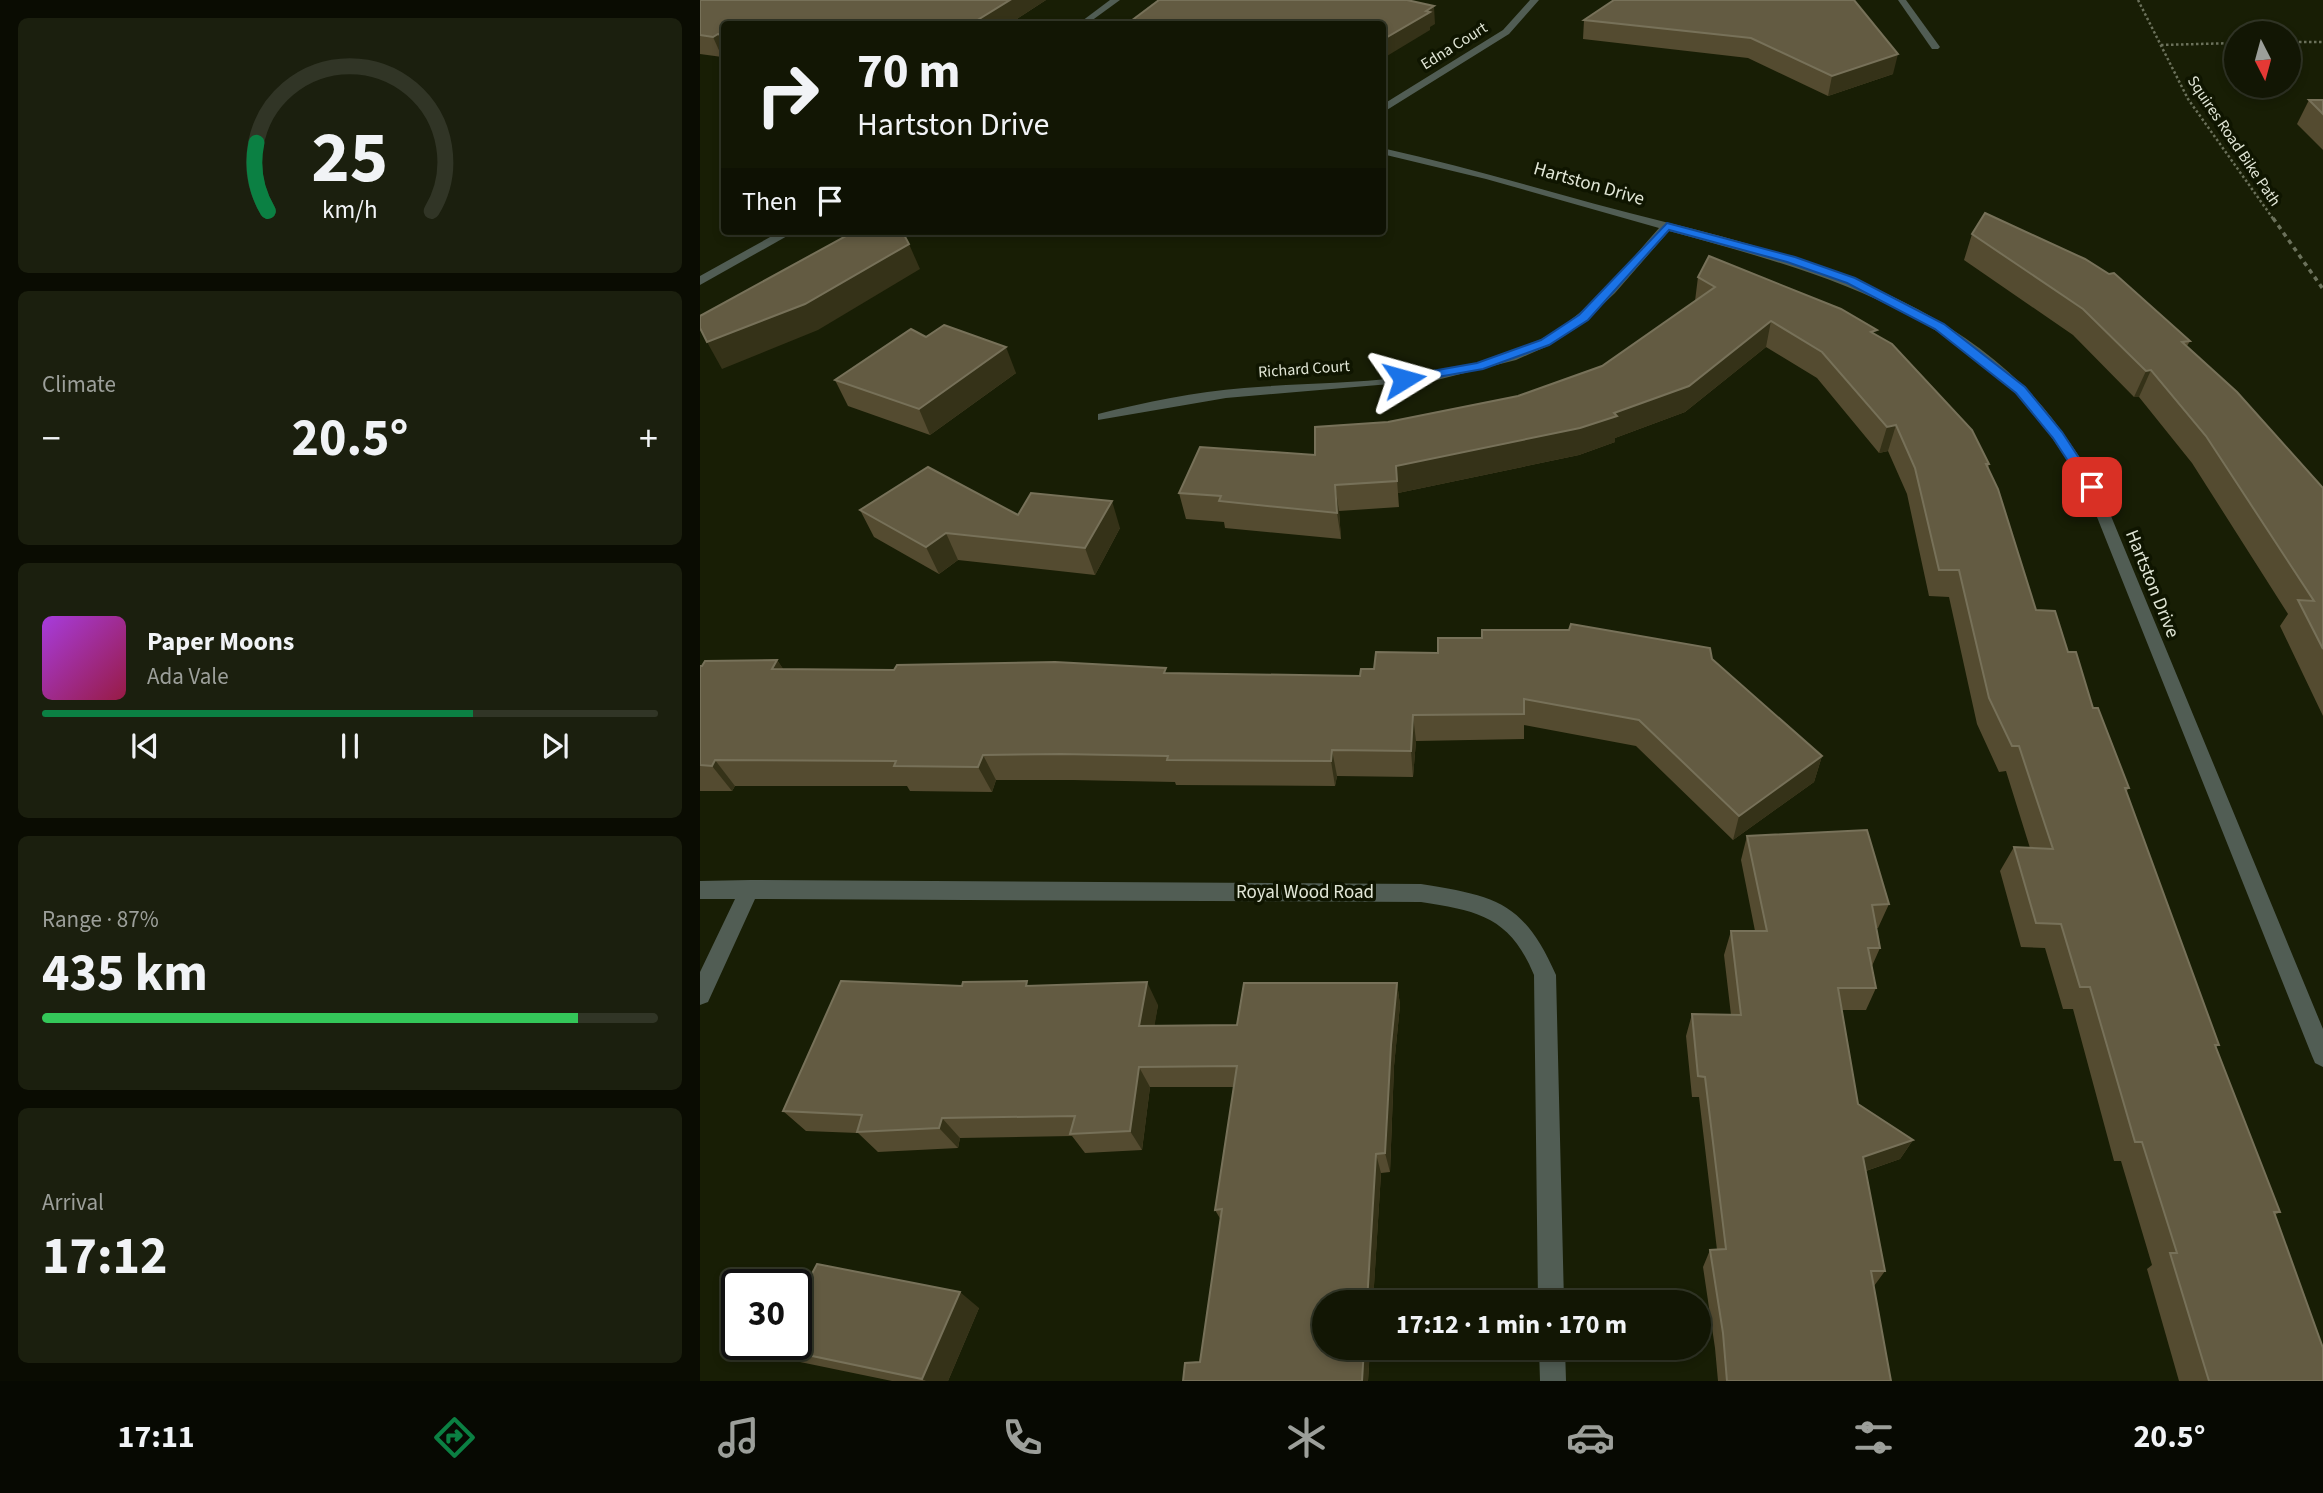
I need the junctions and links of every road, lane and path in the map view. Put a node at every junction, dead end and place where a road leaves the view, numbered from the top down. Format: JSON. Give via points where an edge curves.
{"nodes":[{"id":1,"x":1116,"y":0,"type":"edge"},
{"id":2,"x":1535,"y":0,"type":"edge"},
{"id":3,"x":1902,"y":0,"type":"edge"},
{"id":4,"x":2138,"y":0,"type":"edge"},
{"id":5,"x":1086,"y":21,"type":"edge"},
{"id":6,"x":2301,"y":42,"type":"edge"},
{"id":7,"x":2323,"y":42,"type":"edge"},
{"id":8,"x":2224,"y":43,"type":"edge"},
{"id":9,"x":2161,"y":45,"type":"junction"},
{"id":10,"x":1935,"y":47,"type":"dead end"},
{"id":11,"x":1386,"y":107,"type":"edge"},
{"id":12,"x":1386,"y":151,"type":"edge"},
{"id":13,"x":1667,"y":226,"type":"junction"},
{"id":14,"x":783,"y":235,"type":"edge"},
{"id":15,"x":700,"y":281,"type":"edge"},
{"id":16,"x":2323,"y":289,"type":"edge"},
{"id":17,"x":1103,"y":416,"type":"dead end"},
{"id":18,"x":750,"y":889,"type":"junction"},
{"id":19,"x":700,"y":890,"type":"edge"},
{"id":20,"x":700,"y":995,"type":"edge"},
{"id":21,"x":2323,"y":1056,"type":"edge"},
{"id":22,"x":1551,"y":1290,"type":"edge"},
{"id":23,"x":1552,"y":1360,"type":"edge"},
{"id":24,"x":1553,"y":1381,"type":"edge"}],
"edges":[{"from":1,"to":5,"type":"street"},
{"from":2,"to":11,"type":"street","name":"Edna Court","via":[[1506,32]]},
{"from":3,"to":10,"type":"street"},
{"from":4,"to":9,"type":"path","name":"Squires Road Bike Path"},
{"from":6,"to":7,"type":"path"},
{"from":8,"to":9,"type":"path"},
{"from":9,"to":16,"type":"path","name":"Squires Road Bike Path","via":[[2188,99]]},
{"from":12,"to":13,"type":"street","name":"Hartston Drive"},
{"from":13,"to":17,"type":"street","name":"Richard Court","via":[[1584,317],[1545,343],[1503,359],[1429,376],[1241,392]]},
{"from":13,"to":21,"type":"street","name":"Hartston Drive","via":[[1791,259],[1897,302],[1976,352],[2020,390],[2057,435],[2092,487]]},
{"from":14,"to":15,"type":"street"},
{"from":18,"to":19,"type":"street","name":"Royal Wood Road"},
{"from":18,"to":20,"type":"street"},
{"from":18,"to":22,"type":"street","name":"Royal Wood Road","via":[[1421,892],[1496,909],[1535,946],[1545,975]]},
{"from":23,"to":24,"type":"street"}]}
